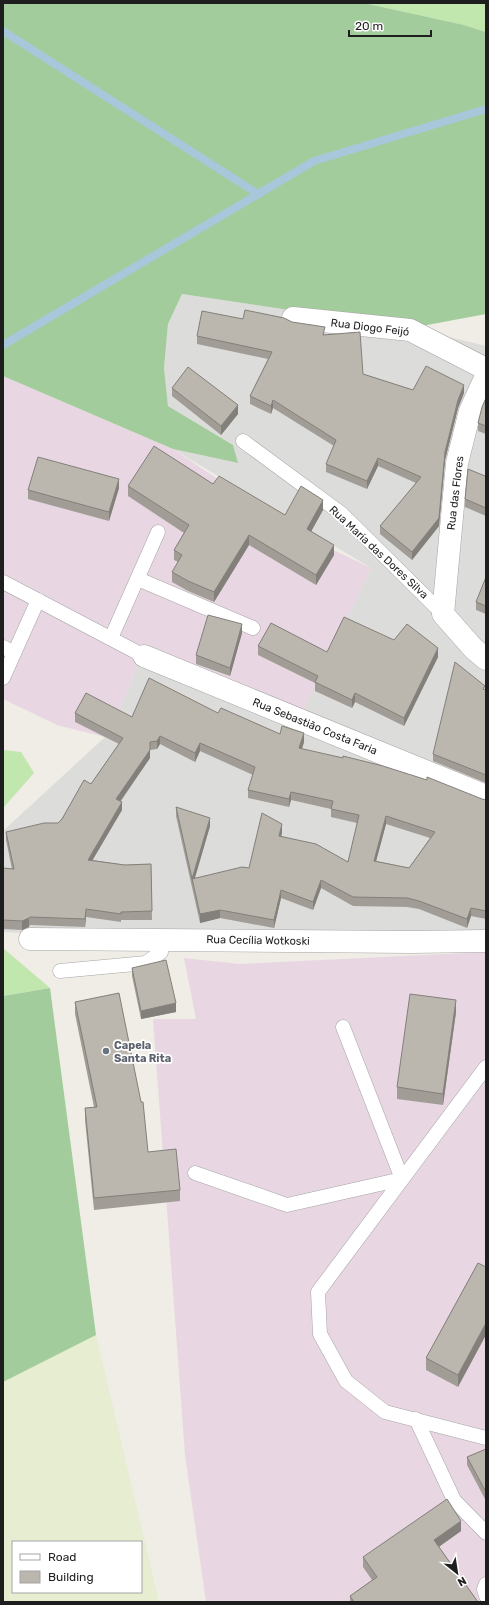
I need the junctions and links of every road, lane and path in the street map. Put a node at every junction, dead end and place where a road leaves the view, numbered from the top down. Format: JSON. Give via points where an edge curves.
{"nodes":[{"id":1,"x":293,"y":318,"type":"dead end"},
{"id":2,"x":486,"y":369,"type":"edge"},
{"id":3,"x":486,"y":376,"type":"edge"},
{"id":4,"x":243,"y":441,"type":"dead end"},
{"id":5,"x":158,"y":532,"type":"dead end"},
{"id":6,"x":138,"y":579,"type":"junction"},
{"id":7,"x":3,"y":582,"type":"edge"},
{"id":8,"x":38,"y":600,"type":"junction"},
{"id":9,"x":443,"y":614,"type":"junction"},
{"id":10,"x":253,"y":628,"type":"dead end"},
{"id":11,"x":112,"y":638,"type":"junction"},
{"id":12,"x":9,"y":650,"type":"edge"},
{"id":13,"x":144,"y":656,"type":"joint"},
{"id":14,"x":486,"y":659,"type":"edge"},
{"id":15,"x":3,"y":678,"type":"edge"},
{"id":16,"x":486,"y":796,"type":"edge"},
{"id":17,"x":30,"y":938,"type":"dead end"},
{"id":18,"x":160,"y":939,"type":"junction"},
{"id":19,"x":486,"y":941,"type":"edge"},
{"id":20,"x":60,"y":971,"type":"dead end"},
{"id":21,"x":343,"y":1027,"type":"dead end"},
{"id":22,"x":486,"y":1067,"type":"edge"},
{"id":23,"x":195,"y":1173,"type":"dead end"},
{"id":24,"x":402,"y":1179,"type":"junction"},
{"id":25,"x":416,"y":1419,"type":"junction"},
{"id":26,"x":486,"y":1438,"type":"edge"},
{"id":27,"x":486,"y":1533,"type":"edge"},
{"id":28,"x":486,"y":1584,"type":"edge"},
{"id":29,"x":486,"y":1596,"type":"edge"}],
"edges":[{"from":1,"to":2,"type":"street","name":"Rua Diogo Feijó","via":[[410,330]]},
{"from":3,"to":9,"type":"street","name":"Rua das Flores","via":[[470,411],[457,463]]},
{"from":4,"to":9,"type":"lane","name":"Rua Maria das Dores Silva","via":[[342,514]]},
{"from":5,"to":6,"type":"lane"},
{"from":6,"to":10,"type":"lane"},
{"from":6,"to":11,"type":"lane"},
{"from":7,"to":8,"type":"lane"},
{"from":8,"to":11,"type":"lane"},
{"from":8,"to":12,"type":"lane"},
{"from":9,"to":14,"type":"street","name":"Rua Maria das Dores Silva","via":[[472,648]]},
{"from":11,"to":13,"type":"lane"},
{"from":12,"to":15,"type":"lane"},
{"from":13,"to":16,"type":"street","name":"Rua Sebastião Costa Faria"},
{"from":17,"to":18,"type":"street","name":"Rua Cecília Wotkoski"},
{"from":18,"to":19,"type":"street","name":"Rua Cecília Wotkoski"},
{"from":18,"to":20,"type":"lane","via":[[161,952],[146,963]]},
{"from":21,"to":24,"type":"lane"},
{"from":22,"to":24,"type":"lane"},
{"from":23,"to":24,"type":"lane","via":[[287,1205]]},
{"from":24,"to":25,"type":"lane","via":[[318,1292],[320,1334],[346,1381],[385,1412]]},
{"from":25,"to":26,"type":"lane"},
{"from":25,"to":27,"type":"lane","via":[[454,1500]]},
{"from":28,"to":29,"type":"lane"}]}
